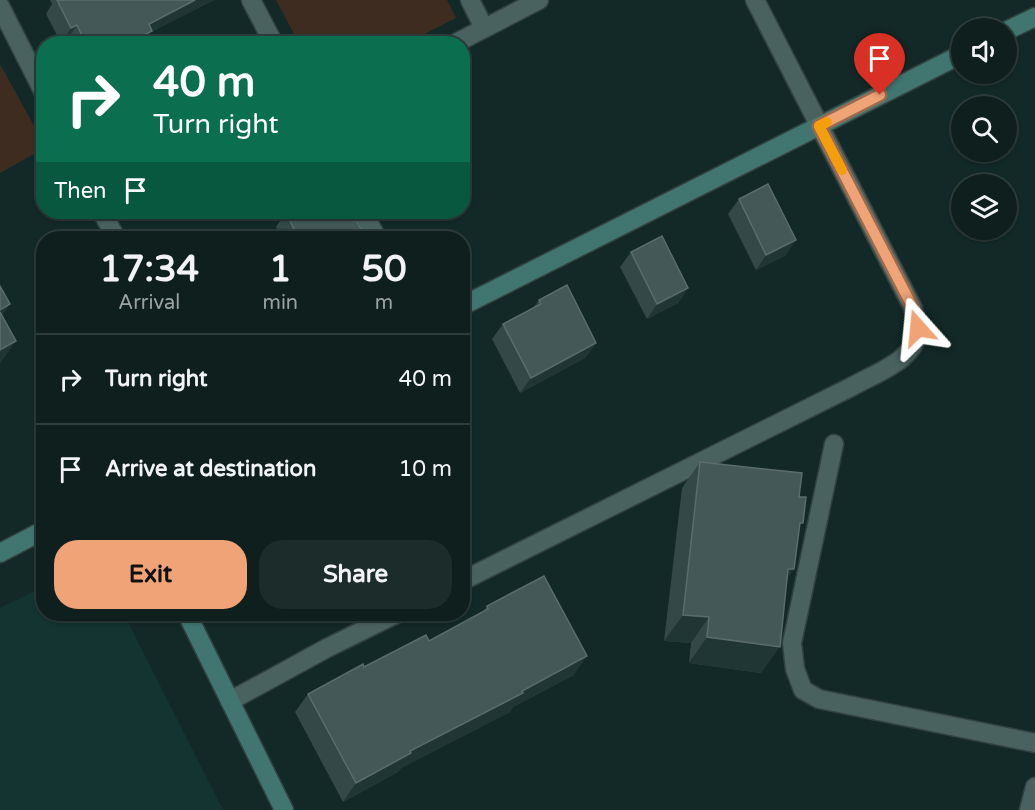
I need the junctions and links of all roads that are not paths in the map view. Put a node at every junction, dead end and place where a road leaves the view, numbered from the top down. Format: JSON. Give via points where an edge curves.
{"nodes":[{"id":1,"x":250,"y":0,"type":"edge"},
{"id":2,"x":470,"y":0,"type":"edge"},
{"id":3,"x":539,"y":0,"type":"edge"},
{"id":4,"x":755,"y":0,"type":"edge"},
{"id":5,"x":0,"y":6,"type":"edge"},
{"id":6,"x":1035,"y":17,"type":"edge"},
{"id":7,"x":1017,"y":26,"type":"edge"},
{"id":8,"x":484,"y":28,"type":"junction"},
{"id":9,"x":270,"y":36,"type":"edge"},
{"id":10,"x":468,"y":36,"type":"edge"},
{"id":11,"x":951,"y":60,"type":"edge"},
{"id":12,"x":36,"y":77,"type":"edge"},
{"id":13,"x":819,"y":126,"type":"junction"},
{"id":14,"x":470,"y":302,"type":"edge"},
{"id":15,"x":834,"y":444,"type":"dead end"},
{"id":16,"x":36,"y":534,"type":"edge"},
{"id":17,"x":0,"y":553,"type":"edge"},
{"id":18,"x":470,"y":577,"type":"edge"},
{"id":19,"x":190,"y":621,"type":"edge"},
{"id":20,"x":382,"y":621,"type":"edge"},
{"id":21,"x":230,"y":701,"type":"junction"},
{"id":22,"x":1035,"y":743,"type":"edge"},
{"id":23,"x":1035,"y":787,"type":"edge"},
{"id":24,"x":284,"y":810,"type":"edge"},
{"id":25,"x":1029,"y":810,"type":"edge"}],
"edges":[{"from":1,"to":9,"type":"street"},
{"from":2,"to":8,"type":"street"},
{"from":3,"to":8,"type":"street"},
{"from":4,"to":13,"type":"street"},
{"from":5,"to":12,"type":"street"},
{"from":6,"to":7,"type":"street"},
{"from":8,"to":10,"type":"street"},
{"from":11,"to":13,"type":"street"},
{"from":13,"to":14,"type":"street"},
{"from":13,"to":18,"type":"street","via":[[913,308],[918,328],[913,346],[902,358],[853,386]]},
{"from":15,"to":22,"type":"street","via":[[792,643],[802,690],[819,699]]},
{"from":16,"to":17,"type":"street"},
{"from":19,"to":21,"type":"street"},
{"from":20,"to":21,"type":"street"},
{"from":21,"to":24,"type":"street"},
{"from":23,"to":25,"type":"street"}]}
